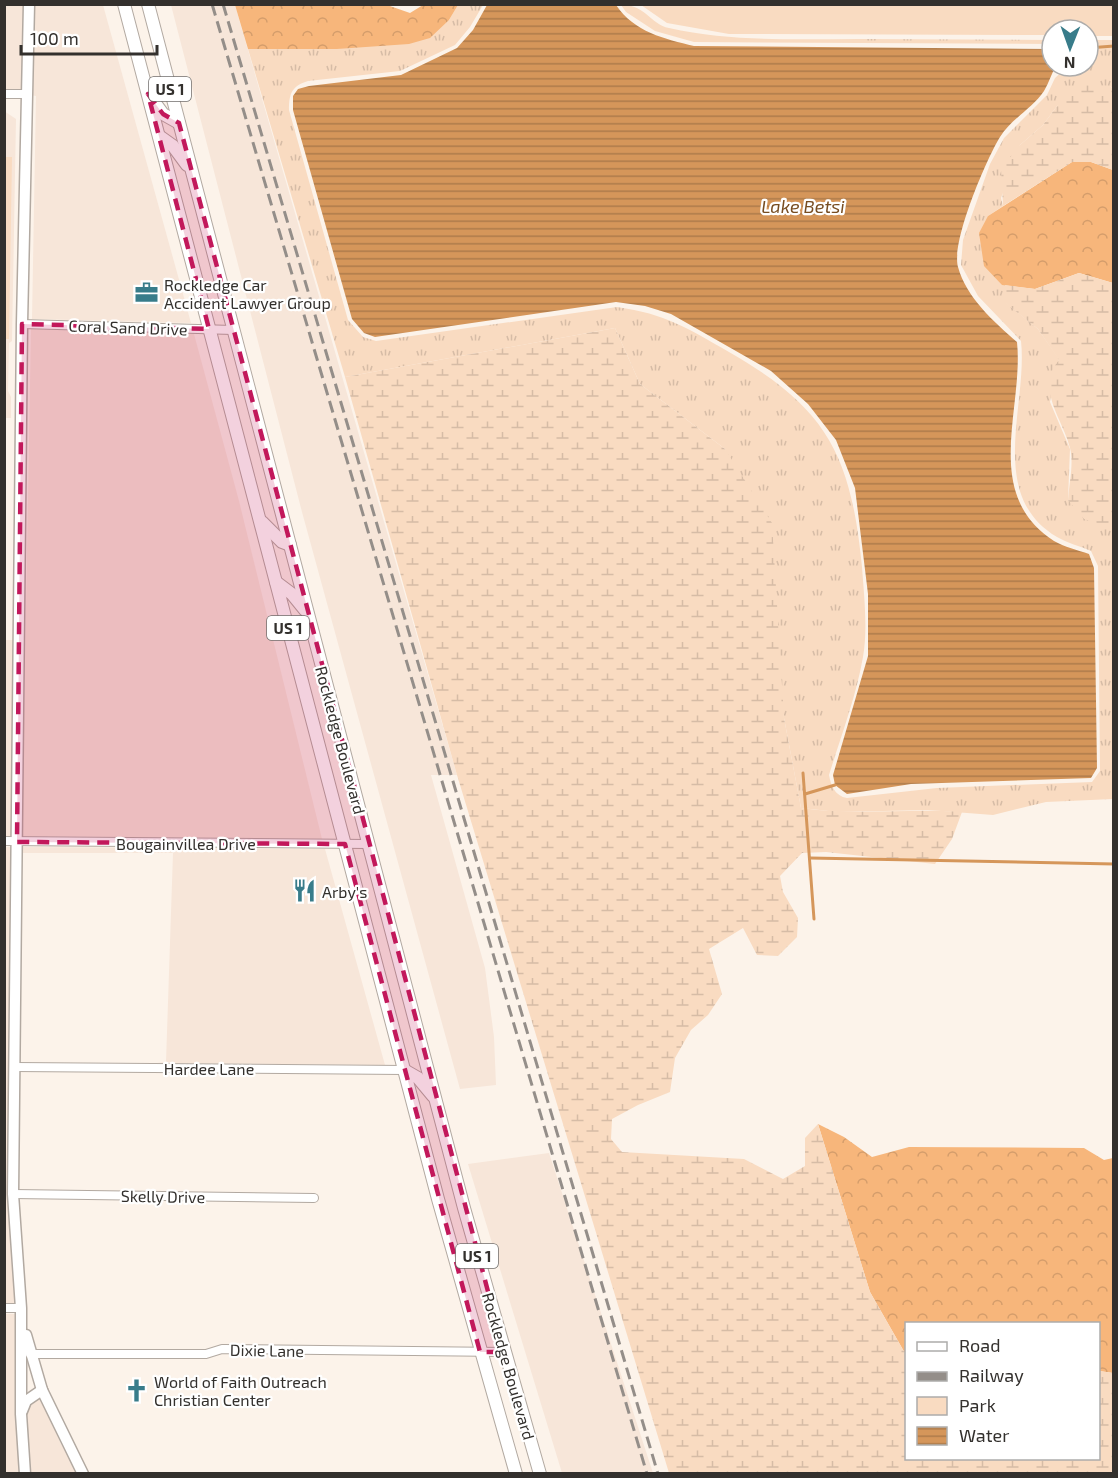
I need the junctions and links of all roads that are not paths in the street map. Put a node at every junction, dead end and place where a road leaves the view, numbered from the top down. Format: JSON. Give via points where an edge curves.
{"nodes":[{"id":1,"x":29,"y":4,"type":"edge"},
{"id":2,"x":124,"y":4,"type":"edge"},
{"id":3,"x":148,"y":4,"type":"edge"},
{"id":4,"x":4,"y":94,"type":"edge"},
{"id":5,"x":26,"y":94,"type":"junction"},
{"id":6,"x":147,"y":94,"type":"junction"},
{"id":7,"x":179,"y":123,"type":"junction"},
{"id":8,"x":159,"y":136,"type":"junction"},
{"id":9,"x":192,"y":174,"type":"junction"},
{"id":10,"x":22,"y":324,"type":"junction"},
{"id":11,"x":209,"y":329,"type":"junction"},
{"id":12,"x":233,"y":330,"type":"junction"},
{"id":13,"x":259,"y":519,"type":"junction"},
{"id":14,"x":290,"y":545,"type":"junction"},
{"id":15,"x":276,"y":582,"type":"junction"},
{"id":16,"x":308,"y":613,"type":"junction"},
{"id":17,"x":4,"y":841,"type":"edge"},
{"id":18,"x":17,"y":842,"type":"junction"},
{"id":19,"x":345,"y":844,"type":"junction"},
{"id":20,"x":368,"y":844,"type":"junction"},
{"id":21,"x":14,"y":1067,"type":"junction"},
{"id":22,"x":404,"y":1070,"type":"junction"},
{"id":23,"x":435,"y":1099,"type":"junction"},
{"id":24,"x":13,"y":1194,"type":"junction"},
{"id":25,"x":314,"y":1198,"type":"dead end"},
{"id":26,"x":4,"y":1308,"type":"edge"},
{"id":27,"x":21,"y":1308,"type":"junction"},
{"id":28,"x":480,"y":1352,"type":"junction"},
{"id":29,"x":504,"y":1352,"type":"junction"},
{"id":30,"x":30,"y":1354,"type":"junction"},
{"id":31,"x":42,"y":1390,"type":"junction"},
{"id":32,"x":21,"y":1414,"type":"junction"},
{"id":33,"x":25,"y":1473,"type":"edge"},
{"id":34,"x":83,"y":1473,"type":"edge"},
{"id":35,"x":516,"y":1473,"type":"edge"},
{"id":36,"x":540,"y":1473,"type":"edge"}],
"edges":[{"from":1,"to":5,"type":"street"},
{"from":2,"to":6,"type":"main road","name":"Rockledge Boulevard","number":"US 1"},
{"from":3,"to":7,"type":"main road","name":"Rockledge Boulevard","number":"US 1"},
{"from":4,"to":5,"type":"street"},
{"from":5,"to":10,"type":"street"},
{"from":6,"to":7,"type":"main road","via":[[163,114]]},
{"from":6,"to":8,"type":"main road","name":"Rockledge Boulevard","number":"US 1"},
{"from":7,"to":9,"type":"main road","name":"Rockledge Boulevard","number":"US 1"},
{"from":8,"to":9,"type":"main road","via":[[173,146]]},
{"from":8,"to":11,"type":"main road","name":"Rockledge Boulevard","number":"US 1"},
{"from":9,"to":12,"type":"main road","name":"Rockledge Boulevard","number":"US 1"},
{"from":10,"to":11,"type":"street","name":"Coral Sand Drive"},
{"from":10,"to":18,"type":"street"},
{"from":11,"to":12,"type":"street","name":"Coral Sand Drive"},
{"from":11,"to":13,"type":"main road","name":"Rockledge Boulevard","number":"US 1"},
{"from":12,"to":14,"type":"main road","name":"Rockledge Boulevard","number":"US 1"},
{"from":13,"to":14,"type":"main road"},
{"from":13,"to":15,"type":"main road","name":"Rockledge Boulevard","number":"US 1"},
{"from":14,"to":16,"type":"main road","name":"Rockledge Boulevard","number":"US 1"},
{"from":15,"to":16,"type":"main road"},
{"from":15,"to":19,"type":"main road","name":"Rockledge Boulevard","number":"US 1"},
{"from":16,"to":20,"type":"main road","name":"Rockledge Boulevard","number":"US 1"},
{"from":17,"to":18,"type":"street","name":"Bougainvillea Drive"},
{"from":18,"to":19,"type":"street","name":"Bougainvillea Drive"},
{"from":18,"to":21,"type":"street"},
{"from":19,"to":20,"type":"street","name":"Bougainvillea Drive"},
{"from":19,"to":22,"type":"main road","name":"Rockledge Boulevard","number":"US 1"},
{"from":20,"to":23,"type":"main road","name":"Rockledge Boulevard","number":"US 1"},
{"from":21,"to":22,"type":"street","name":"Hardee Lane"},
{"from":21,"to":24,"type":"street"},
{"from":22,"to":23,"type":"main road","via":[[418,1078]]},
{"from":22,"to":28,"type":"main road","name":"Rockledge Boulevard","number":"US 1"},
{"from":23,"to":29,"type":"main road","name":"Rockledge Boulevard","number":"US 1"},
{"from":24,"to":25,"type":"street","name":"Skelly Drive"},
{"from":24,"to":27,"type":"street"},
{"from":26,"to":27,"type":"street"},
{"from":27,"to":30,"type":"street"},
{"from":27,"to":32,"type":"street"},
{"from":28,"to":29,"type":"street","name":"Dixie Lane"},
{"from":28,"to":30,"type":"street","name":"Dixie Lane","via":[[222,1349],[206,1354]]},
{"from":28,"to":35,"type":"main road","name":"Rockledge Boulevard","number":"US 1"},
{"from":29,"to":36,"type":"main road","name":"Rockledge Boulevard","number":"US 1"},
{"from":30,"to":31,"type":"street"},
{"from":31,"to":32,"type":"street","via":[[26,1401]]},
{"from":31,"to":34,"type":"street"},
{"from":32,"to":33,"type":"street"}]}
